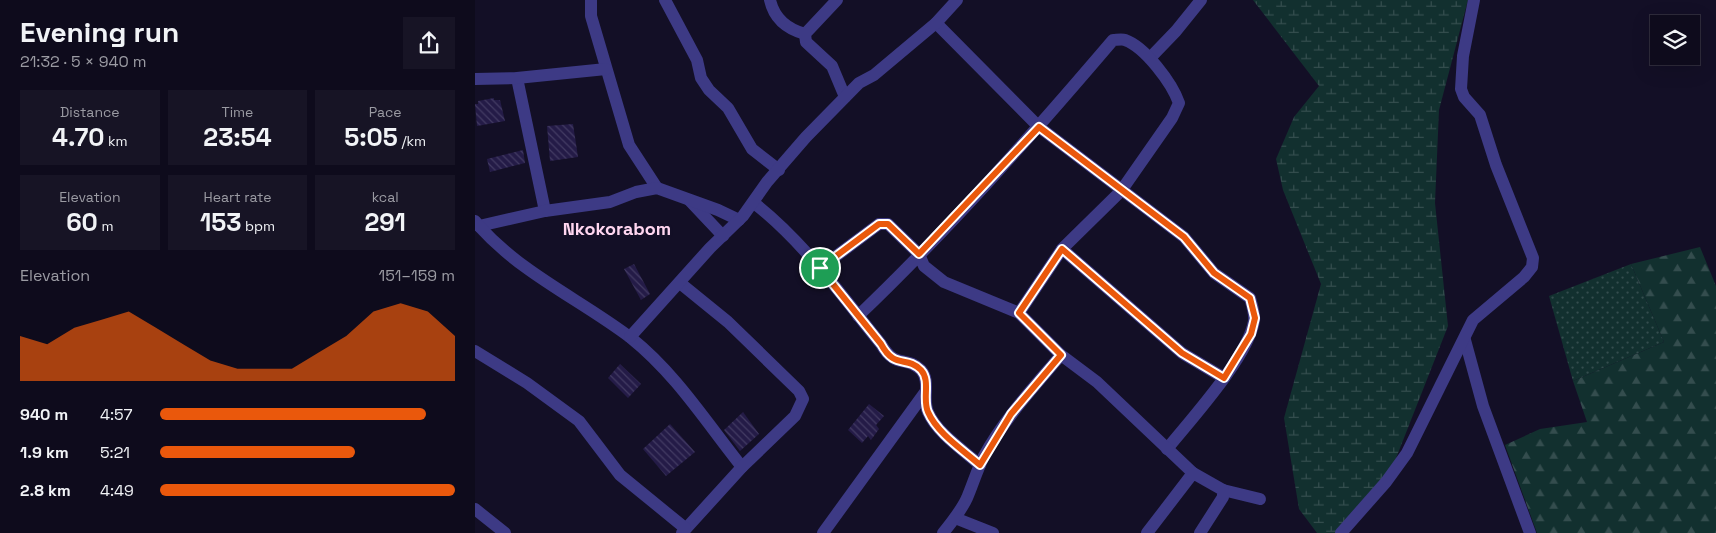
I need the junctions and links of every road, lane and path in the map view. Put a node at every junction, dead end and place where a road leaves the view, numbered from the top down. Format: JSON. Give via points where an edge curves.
{"nodes":[{"id":1,"x":591,"y":0,"type":"edge"},
{"id":2,"x":665,"y":0,"type":"edge"},
{"id":3,"x":770,"y":0,"type":"edge"},
{"id":4,"x":837,"y":0,"type":"edge"},
{"id":5,"x":957,"y":0,"type":"edge"},
{"id":6,"x":1201,"y":0,"type":"edge"},
{"id":7,"x":1474,"y":0,"type":"edge"},
{"id":8,"x":936,"y":23,"type":"junction"},
{"id":9,"x":805,"y":34,"type":"junction"},
{"id":10,"x":1150,"y":58,"type":"junction"},
{"id":11,"x":606,"y":69,"type":"junction"},
{"id":12,"x":517,"y":78,"type":"junction"},
{"id":13,"x":475,"y":79,"type":"edge"},
{"id":14,"x":845,"y":97,"type":"junction"},
{"id":15,"x":1039,"y":127,"type":"junction"},
{"id":16,"x":779,"y":170,"type":"junction"},
{"id":17,"x":657,"y":188,"type":"junction"},
{"id":18,"x":1121,"y":191,"type":"junction"},
{"id":19,"x":688,"y":199,"type":"junction"},
{"id":20,"x":754,"y":203,"type":"junction"},
{"id":21,"x":545,"y":211,"type":"junction"},
{"id":22,"x":739,"y":220,"type":"junction"},
{"id":23,"x":477,"y":223,"type":"edge"},
{"id":24,"x":723,"y":236,"type":"junction"},
{"id":25,"x":1062,"y":249,"type":"junction"},
{"id":26,"x":919,"y":254,"type":"junction"},
{"id":27,"x":820,"y":268,"type":"junction"},
{"id":28,"x":680,"y":283,"type":"junction"},
{"id":29,"x":1019,"y":313,"type":"junction"},
{"id":30,"x":858,"y":316,"type":"junction"},
{"id":31,"x":629,"y":337,"type":"junction"},
{"id":32,"x":1465,"y":340,"type":"junction"},
{"id":33,"x":475,"y":350,"type":"edge"},
{"id":34,"x":1061,"y":355,"type":"junction"},
{"id":35,"x":1224,"y":378,"type":"junction"},
{"id":36,"x":926,"y":391,"type":"junction"},
{"id":37,"x":1167,"y":449,"type":"junction"},
{"id":38,"x":980,"y":465,"type":"junction"},
{"id":39,"x":742,"y":466,"type":"junction"},
{"id":40,"x":1193,"y":472,"type":"junction"},
{"id":41,"x":1223,"y":490,"type":"junction"},
{"id":42,"x":1260,"y":499,"type":"dead end"},
{"id":43,"x":475,"y":509,"type":"edge"},
{"id":44,"x":955,"y":518,"type":"junction"},
{"id":45,"x":683,"y":531,"type":"edge"},
{"id":46,"x":505,"y":533,"type":"edge"},
{"id":47,"x":823,"y":533,"type":"edge"},
{"id":48,"x":943,"y":533,"type":"edge"},
{"id":49,"x":993,"y":533,"type":"edge"},
{"id":50,"x":1147,"y":533,"type":"edge"},
{"id":51,"x":1200,"y":533,"type":"edge"},
{"id":52,"x":1341,"y":533,"type":"edge"},
{"id":53,"x":1530,"y":533,"type":"edge"}],
"edges":[{"from":1,"to":11,"type":"street","via":[[591,16]]},
{"from":2,"to":16,"type":"street","via":[[709,90],[728,108],[753,149]]},
{"from":3,"to":9,"type":"street","via":[[772,9],[782,22],[791,30]]},
{"from":4,"to":9,"type":"street"},
{"from":5,"to":8,"type":"street"},
{"from":6,"to":10,"type":"street"},
{"from":7,"to":32,"type":"street","via":[[1463,56],[1461,89],[1480,115],[1533,258],[1532,267],[1524,278],[1473,320]]},
{"from":8,"to":14,"type":"street"},
{"from":8,"to":15,"type":"street"},
{"from":9,"to":14,"type":"street","via":[[807,42],[832,66]]},
{"from":10,"to":15,"type":"street","via":[[1124,39],[1113,40]]},
{"from":10,"to":18,"type":"street","via":[[1174,88],[1179,103],[1173,118]]},
{"from":11,"to":12,"type":"street"},
{"from":11,"to":17,"type":"street","via":[[629,145]]},
{"from":12,"to":13,"type":"street"},
{"from":12,"to":21,"type":"street"},
{"from":14,"to":16,"type":"street"},
{"from":15,"to":18,"type":"street"},
{"from":15,"to":26,"type":"street"},
{"from":16,"to":20,"type":"street"},
{"from":17,"to":19,"type":"street"},
{"from":17,"to":21,"type":"street","via":[[610,202]]},
{"from":18,"to":25,"type":"street"},
{"from":18,"to":35,"type":"street","via":[[1184,237],[1214,273],[1250,298],[1255,318],[1251,334]]},
{"from":19,"to":22,"type":"street"},
{"from":19,"to":24,"type":"street"},
{"from":20,"to":22,"type":"street"},
{"from":20,"to":27,"type":"street","via":[[782,226]]},
{"from":21,"to":23,"type":"street"},
{"from":22,"to":24,"type":"street"},
{"from":23,"to":31,"type":"street","via":[[501,249],[531,272]]},
{"from":24,"to":28,"type":"street"},
{"from":25,"to":29,"type":"street"},
{"from":25,"to":35,"type":"street","via":[[1182,353]]},
{"from":26,"to":27,"type":"street","via":[[888,224],[879,224]]},
{"from":26,"to":29,"type":"street","via":[[924,266],[944,282]]},
{"from":26,"to":30,"type":"street"},
{"from":27,"to":30,"type":"street"},
{"from":28,"to":31,"type":"street"},
{"from":28,"to":39,"type":"street","via":[[752,344],[792,384],[803,400],[795,416]]},
{"from":29,"to":34,"type":"street"},
{"from":30,"to":36,"type":"street","via":[[887,356],[922,371]]},
{"from":31,"to":39,"type":"street","via":[[668,371]]},
{"from":32,"to":52,"type":"street","via":[[1407,454]]},
{"from":32,"to":53,"type":"street","via":[[1483,406]]},
{"from":33,"to":45,"type":"street","via":[[579,421],[621,475]]},
{"from":34,"to":37,"type":"street","via":[[1097,382]]},
{"from":34,"to":38,"type":"street","via":[[1011,414]]},
{"from":35,"to":37,"type":"street"},
{"from":36,"to":38,"type":"street","via":[[928,413],[945,434]]},
{"from":36,"to":47,"type":"street"},
{"from":37,"to":40,"type":"street"},
{"from":38,"to":44,"type":"street"},
{"from":39,"to":45,"type":"street"},
{"from":40,"to":41,"type":"street"},
{"from":40,"to":50,"type":"street"},
{"from":41,"to":42,"type":"street"},
{"from":41,"to":51,"type":"street","via":[[1223,498]]},
{"from":43,"to":46,"type":"street"},
{"from":44,"to":48,"type":"street"},
{"from":44,"to":49,"type":"street"}]}
